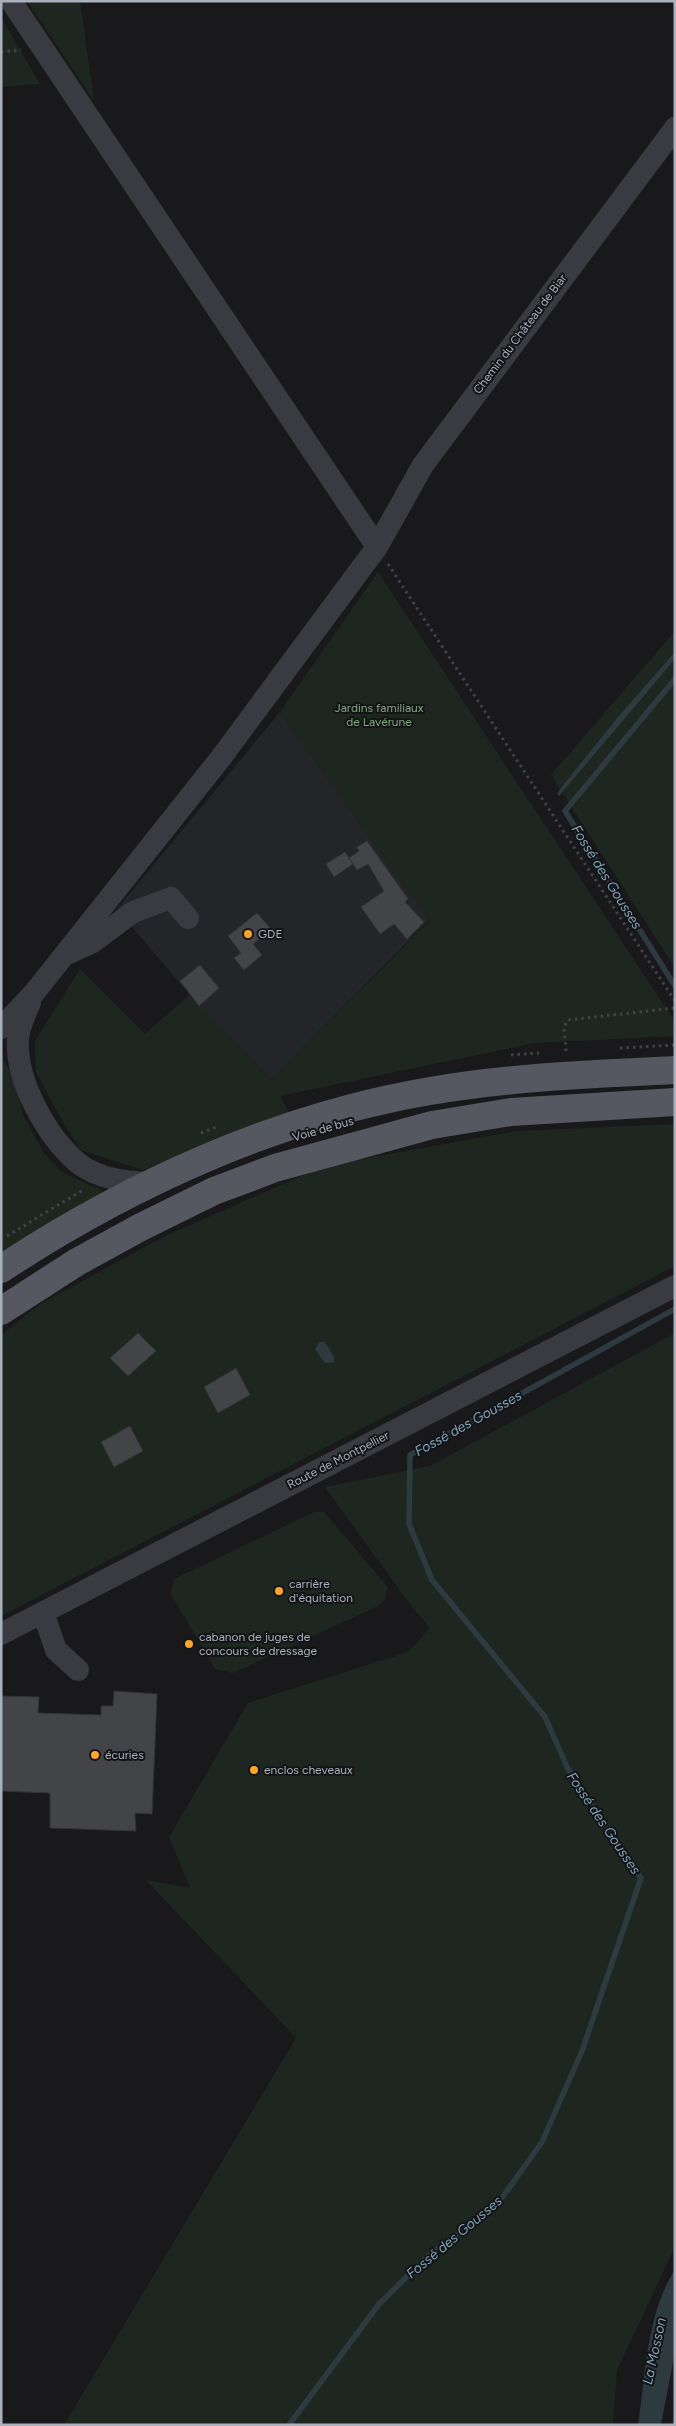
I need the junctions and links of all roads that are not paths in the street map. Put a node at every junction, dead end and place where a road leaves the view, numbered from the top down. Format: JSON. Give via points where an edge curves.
{"nodes":[{"id":1,"x":11,"y":1,"type":"edge"},
{"id":2,"x":675,"y":128,"type":"edge"},
{"id":3,"x":376,"y":547,"type":"junction"},
{"id":4,"x":188,"y":918,"type":"dead end"},
{"id":5,"x":64,"y":956,"type":"junction"},
{"id":6,"x":7,"y":1037,"type":"edge"},
{"id":7,"x":675,"y":1070,"type":"edge"},
{"id":8,"x":675,"y":1078,"type":"edge"},
{"id":9,"x":675,"y":1102,"type":"edge"},
{"id":10,"x":151,"y":1183,"type":"junction"},
{"id":11,"x":1,"y":1269,"type":"edge"},
{"id":12,"x":1,"y":1279,"type":"edge"},
{"id":13,"x":675,"y":1286,"type":"edge"},
{"id":14,"x":1,"y":1312,"type":"edge"},
{"id":15,"x":43,"y":1612,"type":"junction"},
{"id":16,"x":1,"y":1634,"type":"edge"},
{"id":17,"x":78,"y":1670,"type":"dead end"}],
"edges":[{"from":1,"to":3,"type":"street"},
{"from":2,"to":3,"type":"street","name":"Chemin du Château de Biar","via":[[423,465]]},
{"from":3,"to":5,"type":"street","name":"Chemin du Château de Biar","via":[[220,759]]},
{"from":4,"to":5,"type":"street","via":[[170,898],[133,912],[93,942]]},
{"from":5,"to":6,"type":"street","name":"Chemin du Château de Biar","via":[[34,993]]},
{"from":6,"to":10,"type":"street","via":[[32,1100],[53,1136],[79,1163],[100,1174],[129,1182]]},
{"from":7,"to":10,"type":"main road","via":[[503,1081],[391,1099],[233,1146]]},
{"from":8,"to":12,"type":"street","name":"Voie de bus","via":[[556,1085],[467,1095],[314,1130],[215,1164],[166,1185],[69,1236]]},
{"from":9,"to":14,"type":"main road","via":[[510,1112],[432,1125],[276,1168],[214,1191],[141,1227],[77,1262]]},
{"from":10,"to":11,"type":"main road","via":[[52,1235]]},
{"from":13,"to":15,"type":"street","name":"Route de Montpellier"},
{"from":15,"to":16,"type":"street","name":"Route de Montpellier"},
{"from":15,"to":17,"type":"street","via":[[56,1650]]}]}
